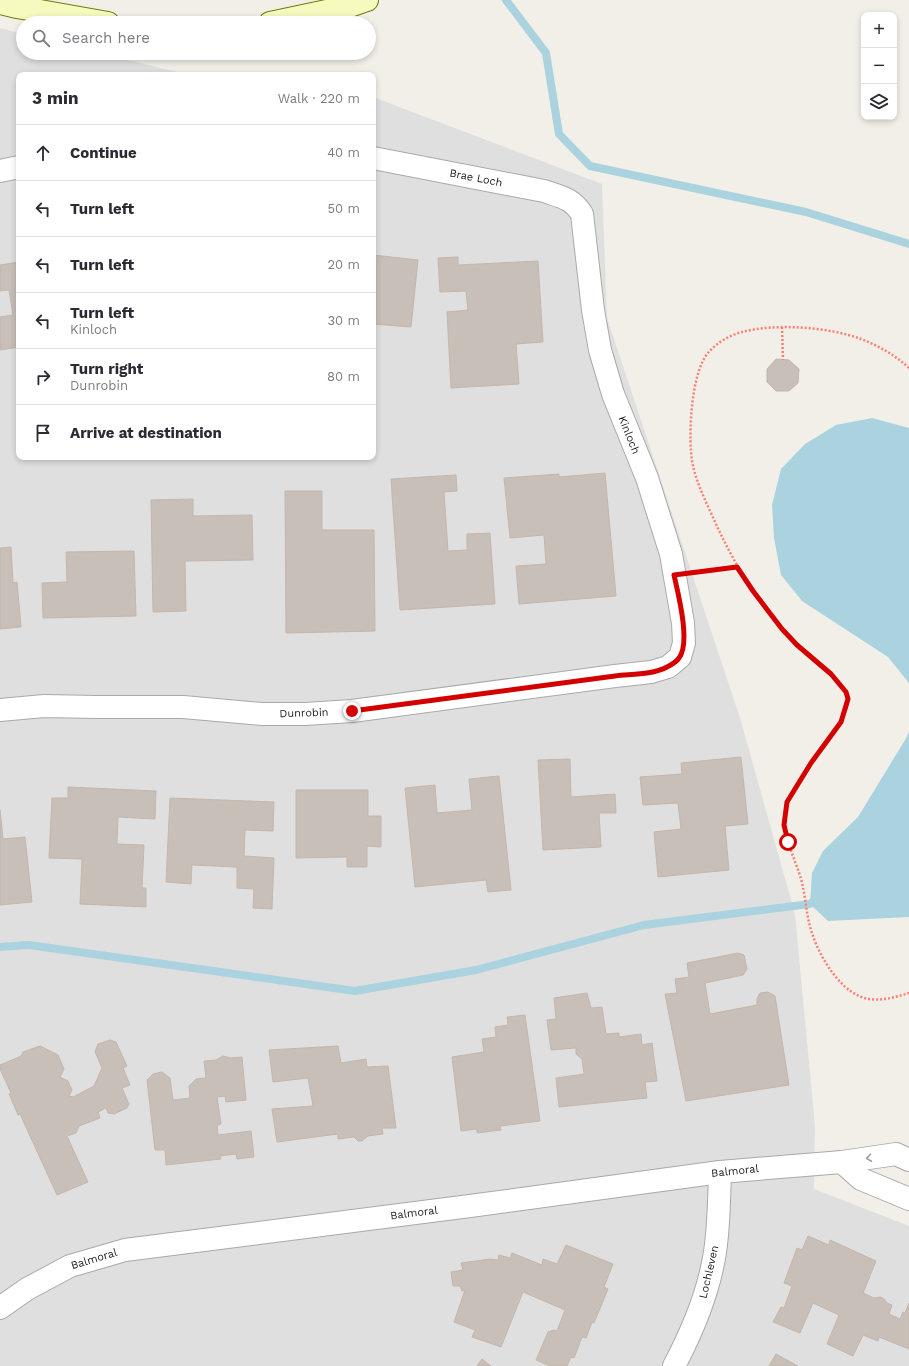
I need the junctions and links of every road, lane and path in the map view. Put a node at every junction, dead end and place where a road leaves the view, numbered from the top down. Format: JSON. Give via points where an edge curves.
{"nodes":[{"id":1,"x":367,"y":0,"type":"edge"},
{"id":2,"x":0,"y":3,"type":"edge"},
{"id":3,"x":68,"y":16,"type":"edge"},
{"id":4,"x":303,"y":16,"type":"edge"},
{"id":5,"x":376,"y":159,"type":"edge"},
{"id":6,"x":16,"y":167,"type":"edge"},
{"id":7,"x":0,"y":170,"type":"edge"},
{"id":8,"x":576,"y":205,"type":"joint"},
{"id":9,"x":782,"y":327,"type":"junction"},
{"id":10,"x":783,"y":360,"type":"dead end"},
{"id":11,"x":909,"y":368,"type":"edge"},
{"id":12,"x":737,"y":567,"type":"junction"},
{"id":13,"x":674,"y":575,"type":"junction"},
{"id":14,"x":675,"y":661,"type":"joint"},
{"id":15,"x":0,"y":710,"type":"edge"},
{"id":16,"x":909,"y":993,"type":"edge"},
{"id":17,"x":909,"y":1160,"type":"edge"},
{"id":18,"x":842,"y":1162,"type":"junction"},
{"id":19,"x":720,"y":1172,"type":"junction"},
{"id":20,"x":909,"y":1199,"type":"edge"},
{"id":21,"x":0,"y":1308,"type":"edge"},
{"id":22,"x":674,"y":1366,"type":"edge"}],
"edges":[{"from":1,"to":4,"type":"main road"},
{"from":2,"to":3,"type":"main road"},
{"from":5,"to":8,"type":"street","name":"Brae Loch","via":[[544,191]]},
{"from":6,"to":7,"type":"street"},
{"from":8,"to":13,"type":"street","name":"Kinloch","via":[[582,214],[600,350],[613,394],[646,478],[671,554]]},
{"from":9,"to":10,"type":"path"},
{"from":9,"to":11,"type":"path","via":[[812,328],[861,339],[901,360]]},
{"from":9,"to":12,"type":"path","via":[[740,332],[720,342],[702,361],[697,377],[692,413],[693,468],[701,491]]},
{"from":12,"to":13,"type":"path"},
{"from":12,"to":16,"type":"path","via":[[782,629],[831,674],[846,692],[848,699],[841,722],[811,763],[786,807],[784,825],[805,892],[812,934],[820,952],[840,982],[854,994],[867,999],[883,999]]},
{"from":13,"to":14,"type":"street","name":"Kinloch","via":[[684,642],[680,657]]},
{"from":14,"to":15,"type":"street","name":"Dunrobin","via":[[668,667],[651,672],[352,711],[262,714],[183,707],[44,706]]},
{"from":17,"to":18,"type":"street","name":"Balmoral","one_way":true,"via":[[896,1154]]},
{"from":18,"to":19,"type":"street","name":"Balmoral"},
{"from":18,"to":20,"type":"street","via":[[860,1179]]},
{"from":19,"to":21,"type":"street","name":"Balmoral","via":[[125,1250],[70,1266],[27,1289]]},
{"from":19,"to":22,"type":"street","name":"Lochleven","via":[[715,1251],[709,1281],[698,1316]]}]}
